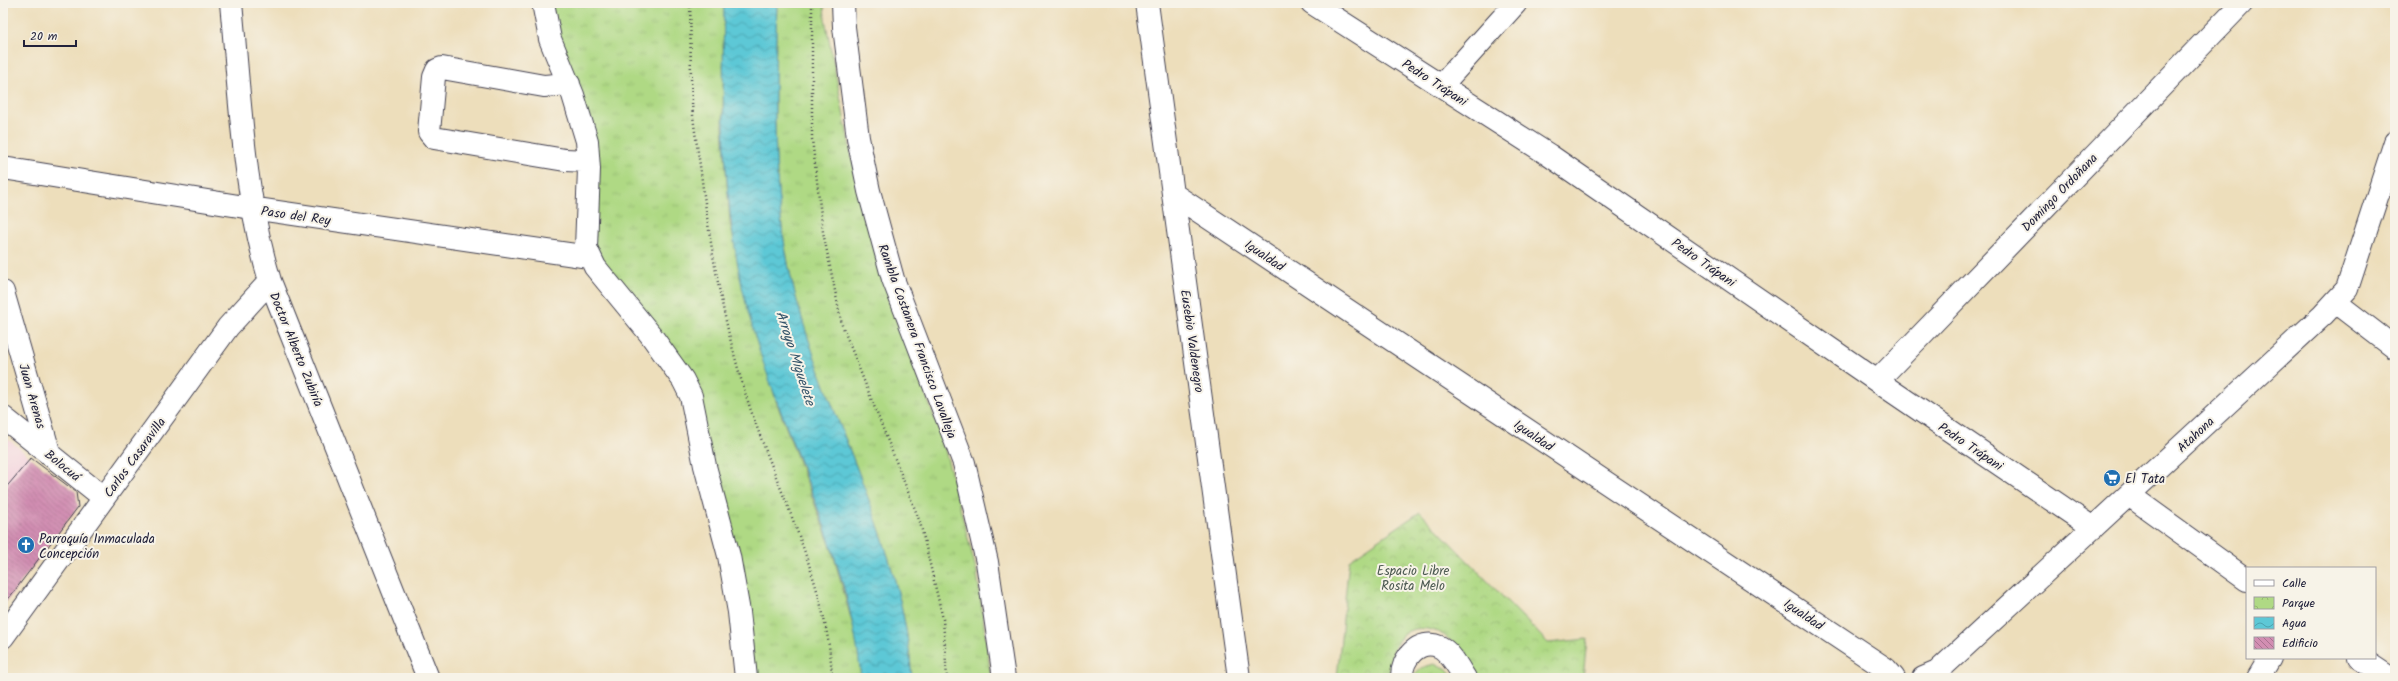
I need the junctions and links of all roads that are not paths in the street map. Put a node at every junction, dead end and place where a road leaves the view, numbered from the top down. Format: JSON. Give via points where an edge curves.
{"nodes":[{"id":1,"x":231,"y":3,"type":"edge"},
{"id":2,"x":543,"y":3,"type":"edge"},
{"id":3,"x":843,"y":3,"type":"edge"},
{"id":4,"x":1147,"y":3,"type":"edge"},
{"id":5,"x":1312,"y":3,"type":"edge"},
{"id":6,"x":1516,"y":3,"type":"edge"},
{"id":7,"x":2242,"y":3,"type":"edge"},
{"id":8,"x":569,"y":84,"type":"junction"},
{"id":9,"x":1441,"y":86,"type":"junction"},
{"id":10,"x":2395,"y":142,"type":"edge"},
{"id":11,"x":588,"y":161,"type":"junction"},
{"id":12,"x":3,"y":168,"type":"edge"},
{"id":13,"x":1173,"y":194,"type":"junction"},
{"id":14,"x":251,"y":208,"type":"junction"},
{"id":15,"x":589,"y":257,"type":"junction"},
{"id":16,"x":270,"y":281,"type":"junction"},
{"id":17,"x":3,"y":292,"type":"edge"},
{"id":18,"x":2335,"y":302,"type":"junction"},
{"id":19,"x":2395,"y":348,"type":"edge"},
{"id":20,"x":1877,"y":382,"type":"junction"},
{"id":21,"x":3,"y":417,"type":"edge"},
{"id":22,"x":50,"y":455,"type":"junction"},
{"id":23,"x":2128,"y":495,"type":"junction"},
{"id":24,"x":104,"y":498,"type":"junction"},
{"id":25,"x":2093,"y":528,"type":"junction"},
{"id":26,"x":2246,"y":579,"type":"edge"},
{"id":27,"x":3,"y":638,"type":"edge"},
{"id":28,"x":2269,"y":659,"type":"edge"},
{"id":29,"x":2362,"y":659,"type":"edge"},
{"id":30,"x":428,"y":678,"type":"edge"},
{"id":31,"x":746,"y":678,"type":"edge"},
{"id":32,"x":1004,"y":678,"type":"edge"},
{"id":33,"x":1239,"y":678,"type":"edge"},
{"id":34,"x":1402,"y":678,"type":"edge"},
{"id":35,"x":1465,"y":678,"type":"edge"},
{"id":36,"x":1894,"y":678,"type":"edge"},
{"id":37,"x":1924,"y":678,"type":"edge"},
{"id":38,"x":2258,"y":678,"type":"edge"},
{"id":39,"x":2390,"y":678,"type":"edge"}],
"edges":[{"from":1,"to":14,"type":"street","name":"Doctor Alberto Zubiría"},
{"from":2,"to":8,"type":"street","via":[[550,39]]},
{"from":3,"to":32,"type":"street","name":"Rambla Costanera Francisco Lavalleja","via":[[858,138],[869,191],[893,279],[964,463],[987,562]]},
{"from":4,"to":13,"type":"street","name":"Eusebio Valdenegro"},
{"from":5,"to":9,"type":"street","name":"Pedro Trápani"},
{"from":6,"to":9,"type":"street"},
{"from":7,"to":20,"type":"street","name":"Domingo Ordoñana"},
{"from":8,"to":11,"type":"street","via":[[583,126]]},
{"from":8,"to":11,"type":"street","via":[[544,86],[442,68],[437,70],[434,77],[429,132],[434,138],[565,160]]},
{"from":9,"to":20,"type":"street","name":"Pedro Trápani","via":[[1549,155]]},
{"from":10,"to":18,"type":"street","name":"Atahona","via":[[2347,289]]},
{"from":11,"to":15,"type":"street","via":[[586,248]]},
{"from":12,"to":14,"type":"street","name":"Paso del Rey"},
{"from":13,"to":33,"type":"street","name":"Eusebio Valdenegro"},
{"from":13,"to":36,"type":"street","name":"Igualdad","via":[[1886,669]]},
{"from":14,"to":15,"type":"street","name":"Paso del Rey"},
{"from":14,"to":16,"type":"street","name":"Doctor Alberto Zubiría"},
{"from":15,"to":31,"type":"street","via":[[650,334],[683,380],[691,396],[705,466],[729,556],[739,612]]},
{"from":16,"to":24,"type":"street","name":"Carlos Casaravilla","via":[[228,327]]},
{"from":16,"to":30,"type":"street","name":"Doctor Alberto Zubiría"},
{"from":17,"to":22,"type":"street","name":"Juan Arenas"},
{"from":18,"to":19,"type":"street"},
{"from":18,"to":23,"type":"street","name":"Atahona"},
{"from":20,"to":25,"type":"street","name":"Pedro Trápani"},
{"from":21,"to":22,"type":"street","name":"Bolocuá"},
{"from":22,"to":24,"type":"street","name":"Bolocuá"},
{"from":23,"to":25,"type":"street","name":"Atahona"},
{"from":23,"to":26,"type":"street"},
{"from":24,"to":27,"type":"street","name":"Carlos Casaravilla"},
{"from":25,"to":37,"type":"street","name":"Atahona","via":[[1937,672]]},
{"from":28,"to":38,"type":"street"},
{"from":29,"to":39,"type":"street"},
{"from":34,"to":35,"type":"street","via":[[1402,671],[1411,652],[1428,644],[1448,653]]}]}
